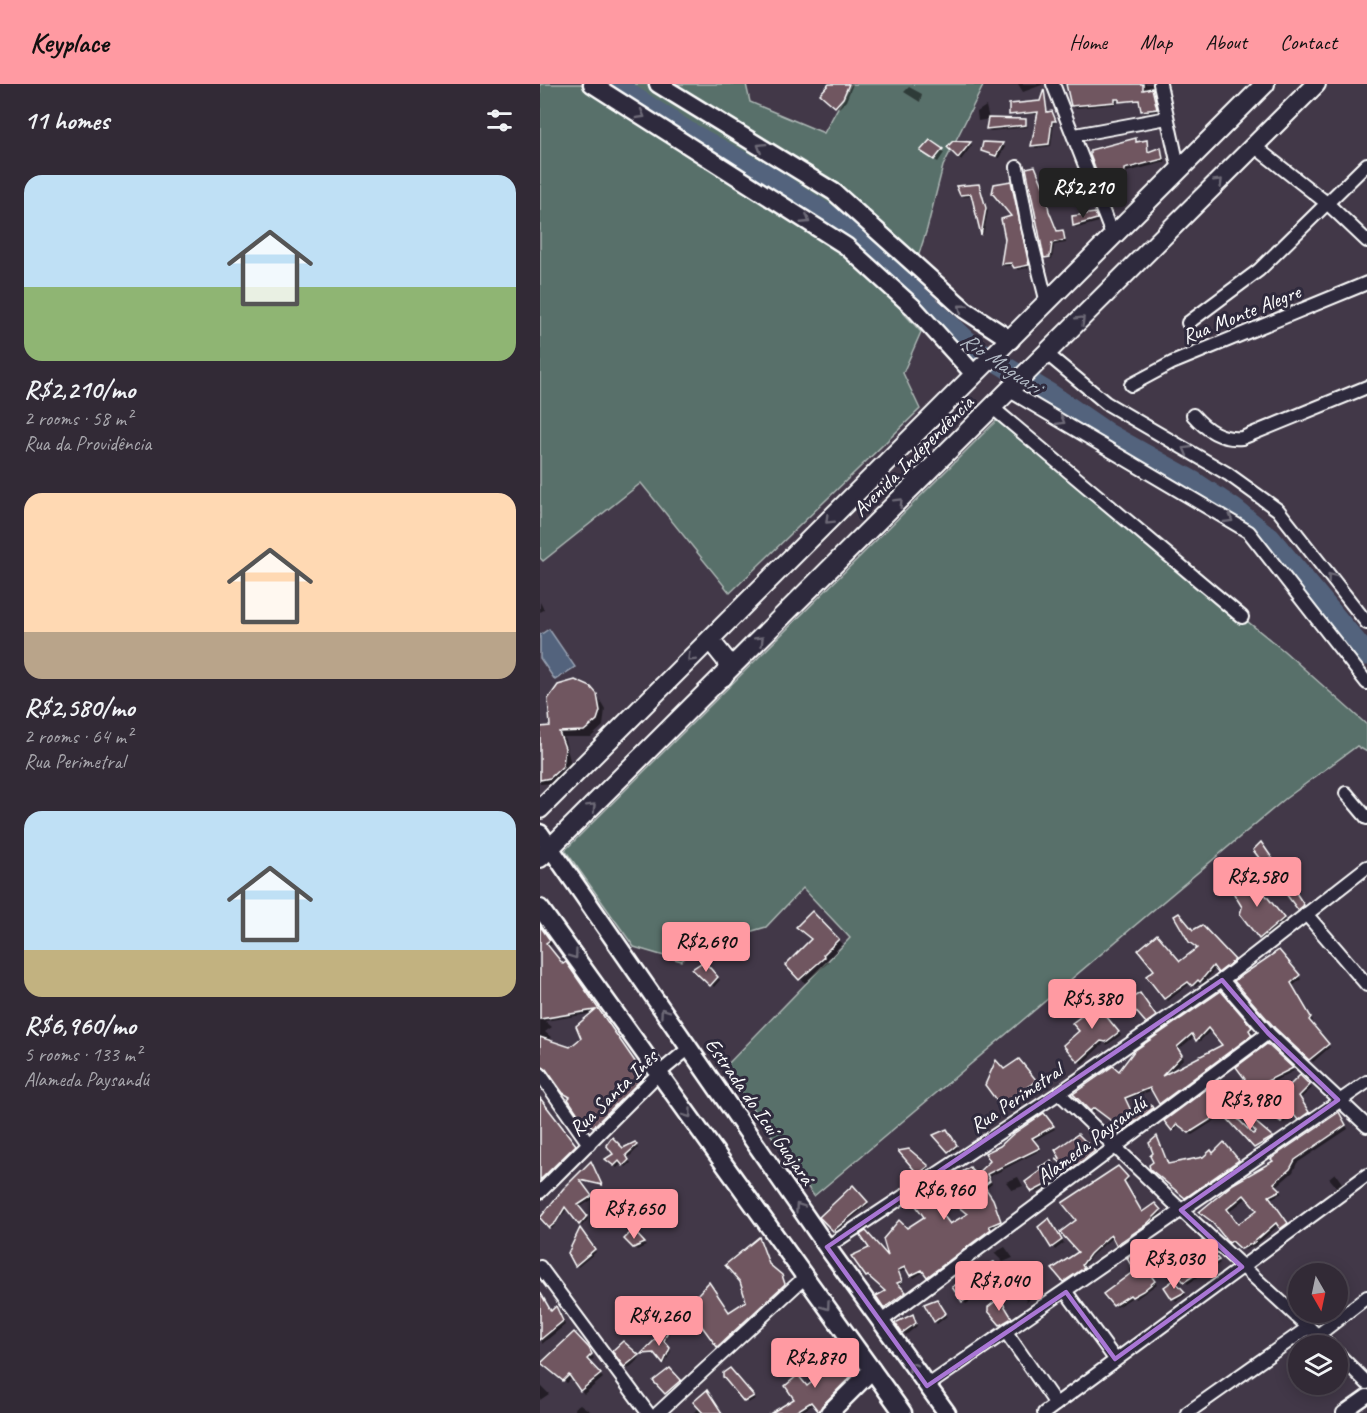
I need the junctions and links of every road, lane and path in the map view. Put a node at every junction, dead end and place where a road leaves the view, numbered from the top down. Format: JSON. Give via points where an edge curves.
{"nodes":[{"id":1,"x":592,"y":84,"type":"edge"},
{"id":2,"x":658,"y":84,"type":"edge"},
{"id":3,"x":1053,"y":84,"type":"edge"},
{"id":4,"x":1160,"y":84,"type":"edge"},
{"id":5,"x":1265,"y":84,"type":"edge"},
{"id":6,"x":1316,"y":84,"type":"edge"},
{"id":7,"x":1167,"y":118,"type":"junction"},
{"id":8,"x":1075,"y":135,"type":"junction"},
{"id":9,"x":1254,"y":146,"type":"junction"},
{"id":10,"x":1367,"y":164,"type":"edge"},
{"id":11,"x":1017,"y":167,"type":"dead end"},
{"id":12,"x":1179,"y":170,"type":"junction"},
{"id":13,"x":1328,"y":204,"type":"junction"},
{"id":14,"x":1113,"y":237,"type":"junction"},
{"id":15,"x":1367,"y":241,"type":"edge"},
{"id":16,"x":1367,"y":283,"type":"edge"},
{"id":17,"x":1047,"y":303,"type":"junction"},
{"id":18,"x":1188,"y":323,"type":"dead end"},
{"id":19,"x":1009,"y":342,"type":"junction"},
{"id":20,"x":1043,"y":358,"type":"junction"},
{"id":21,"x":974,"y":374,"type":"junction"},
{"id":22,"x":1131,"y":384,"type":"dead end"},
{"id":23,"x":1367,"y":387,"type":"edge"},
{"id":24,"x":1013,"y":388,"type":"junction"},
{"id":25,"x":993,"y":408,"type":"junction"},
{"id":26,"x":1192,"y":415,"type":"dead end"},
{"id":27,"x":1242,"y":617,"type":"dead end"},
{"id":28,"x":1367,"y":624,"type":"edge"},
{"id":29,"x":710,"y":640,"type":"junction"},
{"id":30,"x":723,"y":677,"type":"junction"},
{"id":31,"x":1367,"y":683,"type":"edge"},
{"id":32,"x":1346,"y":793,"type":"dead end"},
{"id":33,"x":540,"y":809,"type":"edge"},
{"id":34,"x":1367,"y":818,"type":"edge"},
{"id":35,"x":544,"y":846,"type":"edge"},
{"id":36,"x":1367,"y":867,"type":"edge"},
{"id":37,"x":540,"y":908,"type":"edge"},
{"id":38,"x":1306,"y":914,"type":"junction"},
{"id":39,"x":1222,"y":980,"type":"junction"},
{"id":40,"x":1367,"y":985,"type":"edge"},
{"id":41,"x":1268,"y":1033,"type":"junction"},
{"id":42,"x":688,"y":1049,"type":"junction"},
{"id":43,"x":659,"y":1073,"type":"junction"},
{"id":44,"x":540,"y":1074,"type":"edge"},
{"id":45,"x":1367,"y":1082,"type":"edge"},
{"id":46,"x":1059,"y":1093,"type":"junction"},
{"id":47,"x":1338,"y":1100,"type":"junction"},
{"id":48,"x":1367,"y":1126,"type":"edge"},
{"id":49,"x":590,"y":1144,"type":"junction"},
{"id":50,"x":1114,"y":1147,"type":"junction"},
{"id":51,"x":1367,"y":1175,"type":"edge"},
{"id":52,"x":540,"y":1192,"type":"edge"},
{"id":53,"x":1181,"y":1210,"type":"junction"},
{"id":54,"x":827,"y":1247,"type":"junction"},
{"id":55,"x":540,"y":1267,"type":"edge"},
{"id":56,"x":1242,"y":1267,"type":"junction"},
{"id":57,"x":805,"y":1276,"type":"junction"},
{"id":58,"x":1066,"y":1292,"type":"junction"},
{"id":59,"x":1367,"y":1298,"type":"edge"},
{"id":60,"x":880,"y":1322,"type":"junction"},
{"id":61,"x":1314,"y":1331,"type":"junction"},
{"id":62,"x":1006,"y":1332,"type":"junction"},
{"id":63,"x":1318,"y":1335,"type":"edge"},
{"id":64,"x":1115,"y":1359,"type":"junction"},
{"id":65,"x":1348,"y":1364,"type":"edge"},
{"id":66,"x":872,"y":1370,"type":"junction"},
{"id":67,"x":1367,"y":1383,"type":"edge"},
{"id":68,"x":927,"y":1386,"type":"junction"},
{"id":69,"x":1367,"y":1395,"type":"edge"},
{"id":70,"x":1056,"y":1404,"type":"junction"},
{"id":71,"x":648,"y":1413,"type":"edge"},
{"id":72,"x":658,"y":1413,"type":"edge"},
{"id":73,"x":829,"y":1413,"type":"edge"},
{"id":74,"x":903,"y":1413,"type":"edge"},
{"id":75,"x":947,"y":1413,"type":"edge"},
{"id":76,"x":1044,"y":1413,"type":"edge"},
{"id":77,"x":1187,"y":1413,"type":"edge"},
{"id":78,"x":1343,"y":1413,"type":"edge"}],
"edges":[{"from":1,"to":21,"type":"main road","one_way":true,"via":[[846,246],[913,307]]},
{"from":19,"to":2,"type":"main road","one_way":true,"via":[[965,310],[834,192]]},
{"from":3,"to":8,"type":"street"},
{"from":4,"to":7,"type":"street"},
{"from":5,"to":12,"type":"main road","name":"Avenida Independência"},
{"from":6,"to":9,"type":"main road","name":"Avenida Independência"},
{"from":7,"to":8,"type":"street"},
{"from":7,"to":12,"type":"street"},
{"from":8,"to":14,"type":"street"},
{"from":9,"to":13,"type":"street"},
{"from":20,"to":9,"type":"main road","name":"Avenida Independência","one_way":true},
{"from":10,"to":13,"type":"street"},
{"from":11,"to":17,"type":"street"},
{"from":12,"to":14,"type":"main road","name":"Avenida Independência"},
{"from":13,"to":15,"type":"street"},
{"from":13,"to":18,"type":"street","via":[[1259,270]]},
{"from":14,"to":17,"type":"main road","name":"Avenida Independência"},
{"from":16,"to":22,"type":"street","name":"Rua Monte Alegre","via":[[1219,343]]},
{"from":17,"to":19,"type":"main road","name":"Avenida Independência"},
{"from":19,"to":21,"type":"main road","name":"Avenida Independência"},
{"from":20,"to":24,"type":"main road","name":"Avenida Independência"},
{"from":28,"to":20,"type":"street","one_way":true,"via":[[1278,510],[1228,474],[1106,403]]},
{"from":21,"to":29,"type":"main road","name":"Avenida Independência","one_way":true},
{"from":23,"to":26,"type":"street","via":[[1242,438],[1212,433]]},
{"from":24,"to":25,"type":"main road","name":"Avenida Independência"},
{"from":24,"to":31,"type":"street","one_way":true,"via":[[1250,532]]},
{"from":25,"to":27,"type":"street"},
{"from":30,"to":25,"type":"main road","name":"Avenida Independência","one_way":true},
{"from":29,"to":30,"type":"main road","via":[[726,660],[728,668]]},
{"from":29,"to":33,"type":"main road","name":"Avenida Independência","one_way":true},
{"from":35,"to":30,"type":"main road","name":"Avenida Independência","one_way":true},
{"from":32,"to":34,"type":"street"},
{"from":42,"to":35,"type":"main road","name":"Estrada do Icuí Guajará","one_way":true},
{"from":36,"to":38,"type":"street","name":"Rua Perimetral"},
{"from":37,"to":43,"type":"main road","one_way":true},
{"from":38,"to":39,"type":"street","name":"Rua Perimetral"},
{"from":38,"to":40,"type":"street"},
{"from":39,"to":41,"type":"street"},
{"from":39,"to":46,"type":"street","name":"Rua Perimetral"},
{"from":41,"to":47,"type":"street"},
{"from":41,"to":50,"type":"street","name":"Alameda Paysandú"},
{"from":42,"to":43,"type":"street","name":"Rua Santa Inês"},
{"from":54,"to":42,"type":"main road","name":"Estrada do Icuí Guajará","one_way":true},
{"from":43,"to":49,"type":"street","name":"Rua Santa Inês"},
{"from":43,"to":57,"type":"main road","one_way":true},
{"from":44,"to":49,"type":"street"},
{"from":45,"to":47,"type":"street"},
{"from":46,"to":50,"type":"street"},
{"from":46,"to":54,"type":"street","name":"Rua Perimetral"},
{"from":47,"to":48,"type":"street"},
{"from":47,"to":53,"type":"street"},
{"from":49,"to":52,"type":"street","name":"Rua Santa Inês"},
{"from":50,"to":53,"type":"street"},
{"from":50,"to":60,"type":"street","name":"Alameda Paysandú"},
{"from":51,"to":56,"type":"street"},
{"from":53,"to":56,"type":"street"},
{"from":53,"to":58,"type":"street"},
{"from":54,"to":60,"type":"main road","name":"Estrada do Icuí Guajará"},
{"from":55,"to":71,"type":"street"},
{"from":56,"to":61,"type":"street"},
{"from":56,"to":64,"type":"street"},
{"from":57,"to":66,"type":"main road","one_way":true},
{"from":57,"to":72,"type":"street"},
{"from":58,"to":62,"type":"street"},
{"from":58,"to":64,"type":"street"},
{"from":59,"to":61,"type":"street"},
{"from":68,"to":60,"type":"main road","name":"Estrada do Icuí Guajará","one_way":true},
{"from":61,"to":63,"type":"street"},
{"from":61,"to":77,"type":"street"},
{"from":62,"to":68,"type":"street"},
{"from":62,"to":70,"type":"street"},
{"from":64,"to":70,"type":"street"},
{"from":65,"to":67,"type":"street"},
{"from":66,"to":73,"type":"main road"},
{"from":66,"to":74,"type":"main road"},
{"from":68,"to":75,"type":"main road","name":"Estrada do Icuí Guajará"},
{"from":69,"to":78,"type":"street"},
{"from":70,"to":76,"type":"street"}]}
